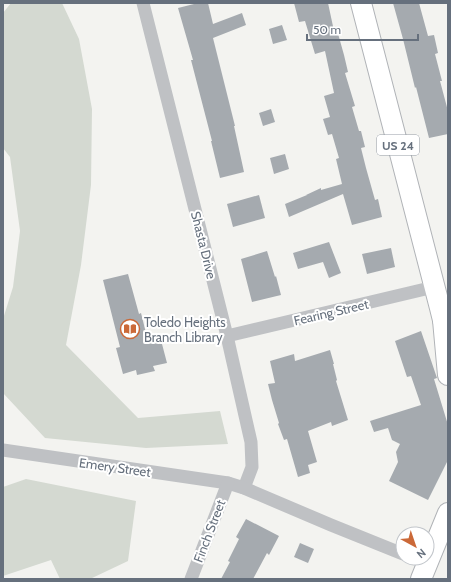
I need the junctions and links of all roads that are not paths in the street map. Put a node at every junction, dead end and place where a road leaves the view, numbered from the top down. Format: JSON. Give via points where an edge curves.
{"nodes":[{"id":1,"x":143,"y":3,"type":"edge"},
{"id":2,"x":361,"y":3,"type":"edge"},
{"id":3,"x":434,"y":287,"type":"junction"},
{"id":4,"x":445,"y":326,"type":"edge"},
{"id":5,"x":228,"y":336,"type":"junction"},
{"id":6,"x":448,"y":375,"type":"edge"},
{"id":7,"x":3,"y":450,"type":"edge"},
{"id":8,"x":228,"y":483,"type":"junction"},
{"id":9,"x":244,"y":488,"type":"junction"},
{"id":10,"x":448,"y":513,"type":"edge"},
{"id":11,"x":395,"y":551,"type":"edge"},
{"id":12,"x":421,"y":567,"type":"edge"},
{"id":13,"x":191,"y":579,"type":"edge"}],
"edges":[{"from":1,"to":5,"type":"street","name":"Shasta Drive"},
{"from":2,"to":3,"type":"main road","number":"US 24"},
{"from":3,"to":4,"type":"main road","number":"US 24"},
{"from":3,"to":5,"type":"street","name":"Fearing Street"},
{"from":4,"to":6,"type":"main road"},
{"from":5,"to":9,"type":"street","name":"Shasta Drive","via":[[251,442],[252,467]]},
{"from":7,"to":8,"type":"street","name":"Emery Street"},
{"from":8,"to":9,"type":"street"},
{"from":8,"to":13,"type":"street","name":"Finch Street"},
{"from":9,"to":11,"type":"street"},
{"from":10,"to":12,"type":"main road"}]}
